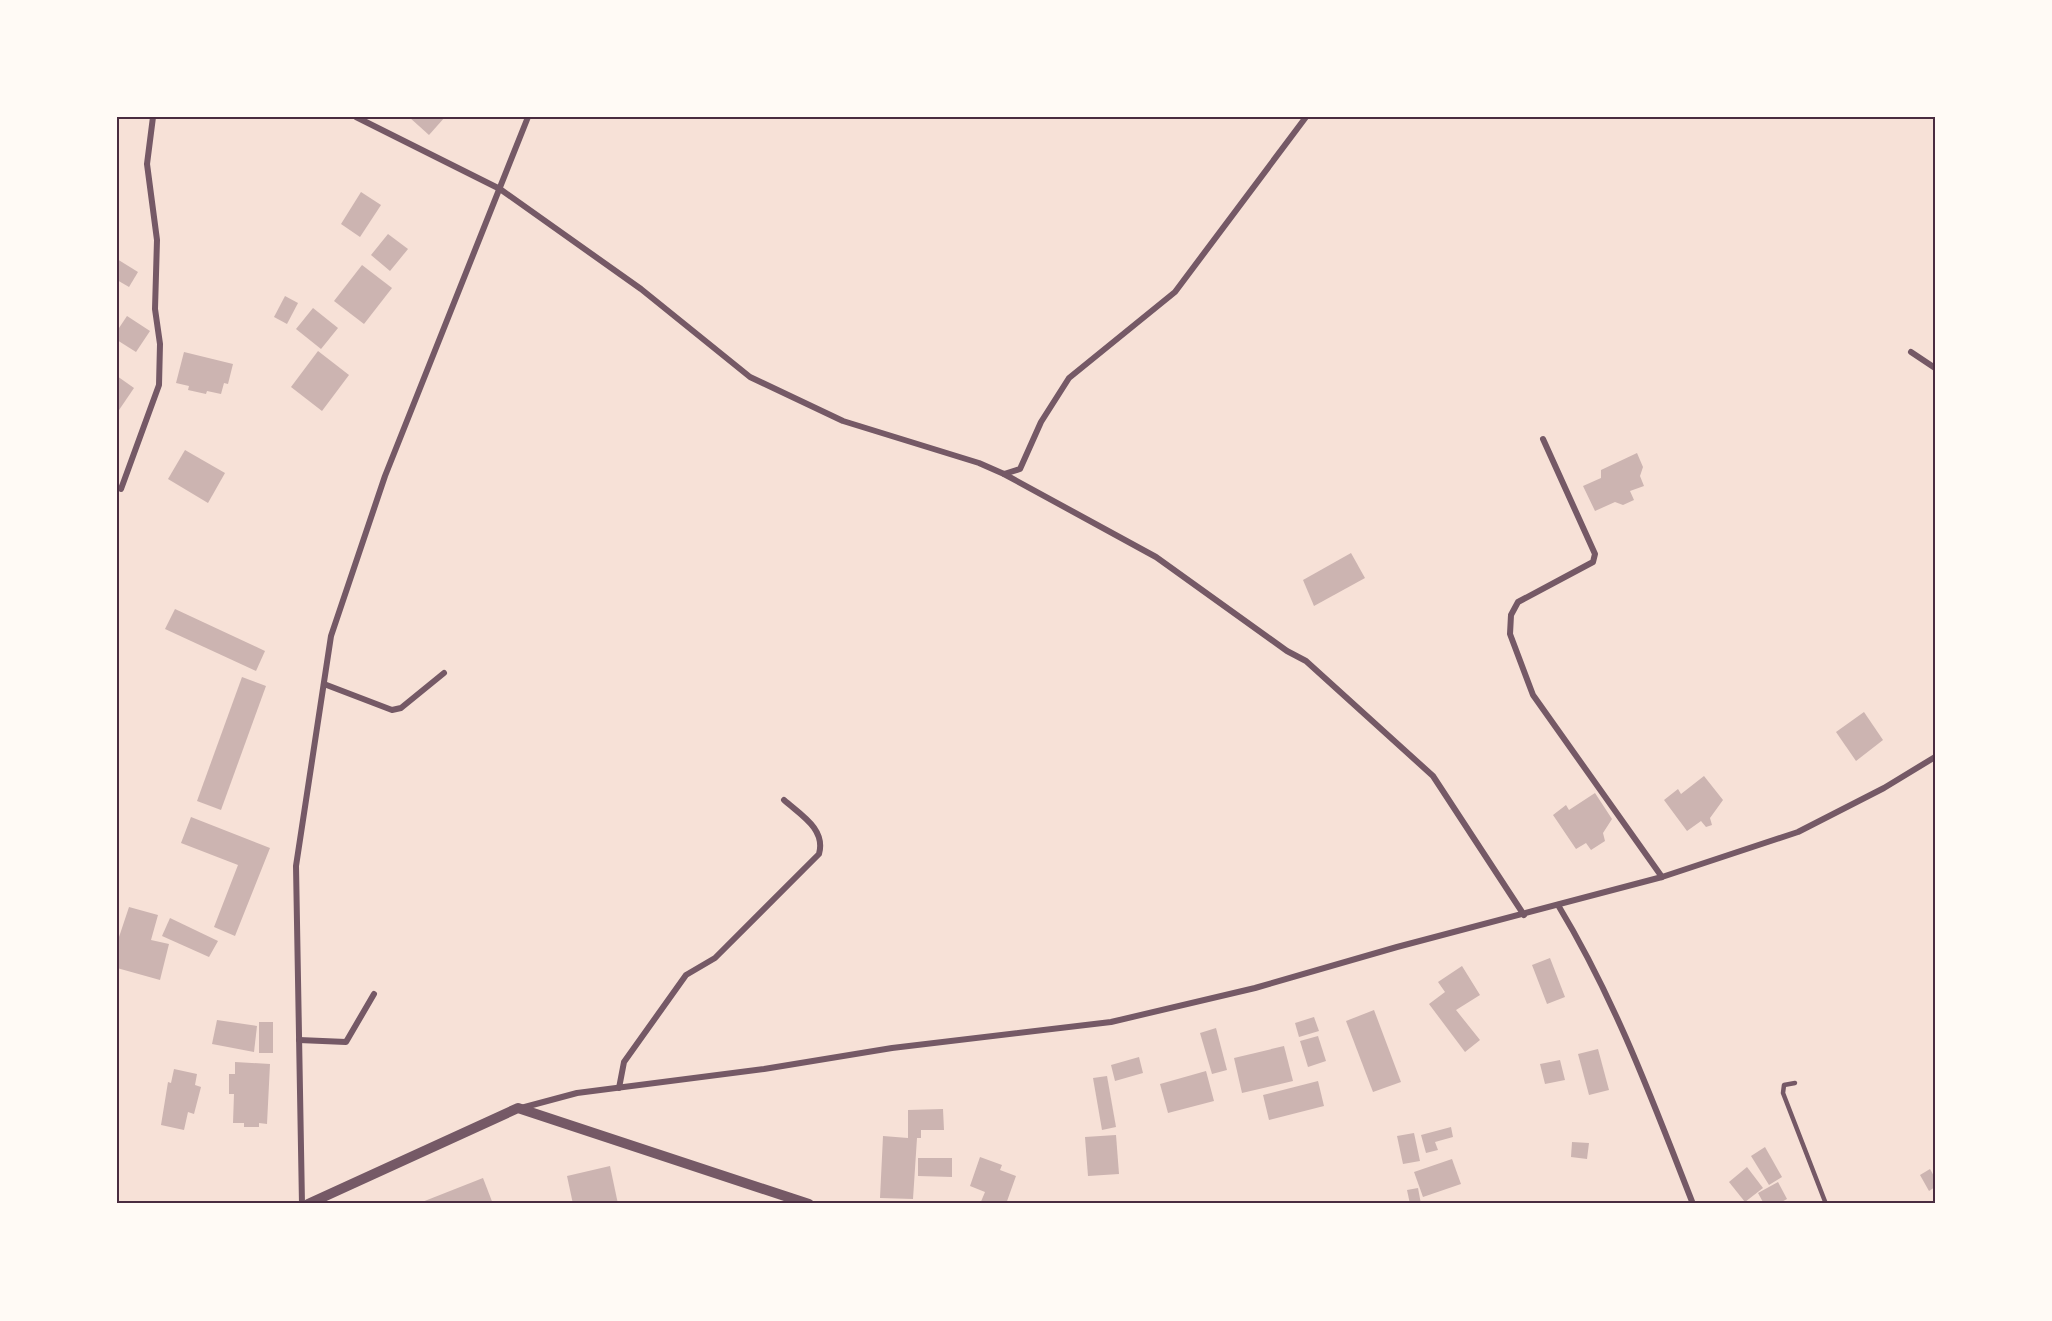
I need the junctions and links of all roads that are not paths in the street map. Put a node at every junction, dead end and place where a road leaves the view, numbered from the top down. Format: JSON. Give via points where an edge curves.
{"nodes":[{"id":1,"x":153,"y":117,"type":"edge"},
{"id":2,"x":356,"y":117,"type":"edge"},
{"id":3,"x":528,"y":117,"type":"edge"},
{"id":4,"x":1306,"y":117,"type":"edge"},
{"id":5,"x":500,"y":189,"type":"junction"},
{"id":6,"x":1911,"y":352,"type":"dead end"},
{"id":7,"x":1935,"y":368,"type":"edge"},
{"id":8,"x":1544,"y":439,"type":"dead end"},
{"id":9,"x":1004,"y":474,"type":"junction"},
{"id":10,"x":121,"y":489,"type":"dead end"},
{"id":11,"x":444,"y":673,"type":"dead end"},
{"id":12,"x":324,"y":684,"type":"junction"},
{"id":13,"x":1935,"y":757,"type":"edge"},
{"id":14,"x":784,"y":800,"type":"dead end"},
{"id":15,"x":1662,"y":877,"type":"junction"},
{"id":16,"x":1558,"y":905,"type":"junction"},
{"id":17,"x":1524,"y":915,"type":"junction"},
{"id":18,"x":374,"y":994,"type":"dead end"},
{"id":19,"x":299,"y":1040,"type":"junction"},
{"id":20,"x":1795,"y":1083,"type":"dead end"},
{"id":21,"x":619,"y":1088,"type":"junction"},
{"id":22,"x":518,"y":1108,"type":"junction"},
{"id":23,"x":302,"y":1204,"type":"edge"},
{"id":24,"x":308,"y":1204,"type":"edge"},
{"id":25,"x":809,"y":1204,"type":"edge"},
{"id":26,"x":1694,"y":1204,"type":"edge"},
{"id":27,"x":1826,"y":1204,"type":"edge"}],
"edges":[{"from":1,"to":10,"type":"street","via":[[147,164],[157,240],[159,385]]},
{"from":2,"to":5,"type":"street"},
{"from":3,"to":5,"type":"street"},
{"from":4,"to":9,"type":"street","via":[[1175,292],[1069,378],[1041,422],[1020,470]]},
{"from":5,"to":9,"type":"street","via":[[641,289],[750,377],[843,421]]},
{"from":5,"to":12,"type":"street","via":[[385,476],[331,636]]},
{"from":6,"to":7,"type":"street"},
{"from":8,"to":15,"type":"street","via":[[1595,554],[1593,562],[1518,602],[1511,615],[1510,634],[1533,695]]},
{"from":9,"to":17,"type":"street","via":[[1156,557],[1306,661],[1433,776]]},
{"from":11,"to":12,"type":"street","via":[[401,708],[392,710]]},
{"from":12,"to":19,"type":"street","via":[[296,866]]},
{"from":13,"to":15,"type":"street","via":[[1798,832]]},
{"from":14,"to":21,"type":"street","via":[[818,830],[822,842],[819,854],[715,958],[686,975],[624,1062]]},
{"from":15,"to":16,"type":"street"},
{"from":16,"to":17,"type":"street"},
{"from":16,"to":26,"type":"street","via":[[1599,976]]},
{"from":17,"to":21,"type":"street","via":[[1255,988],[1110,1022],[892,1048]]},
{"from":18,"to":19,"type":"street","via":[[346,1042]]},
{"from":19,"to":23,"type":"street"},
{"from":20,"to":27,"type":"lane","via":[[1784,1085],[1783,1093]]},
{"from":21,"to":22,"type":"street","via":[[576,1093]]},
{"from":22,"to":24,"type":"street"},
{"from":22,"to":25,"type":"street"}]}
